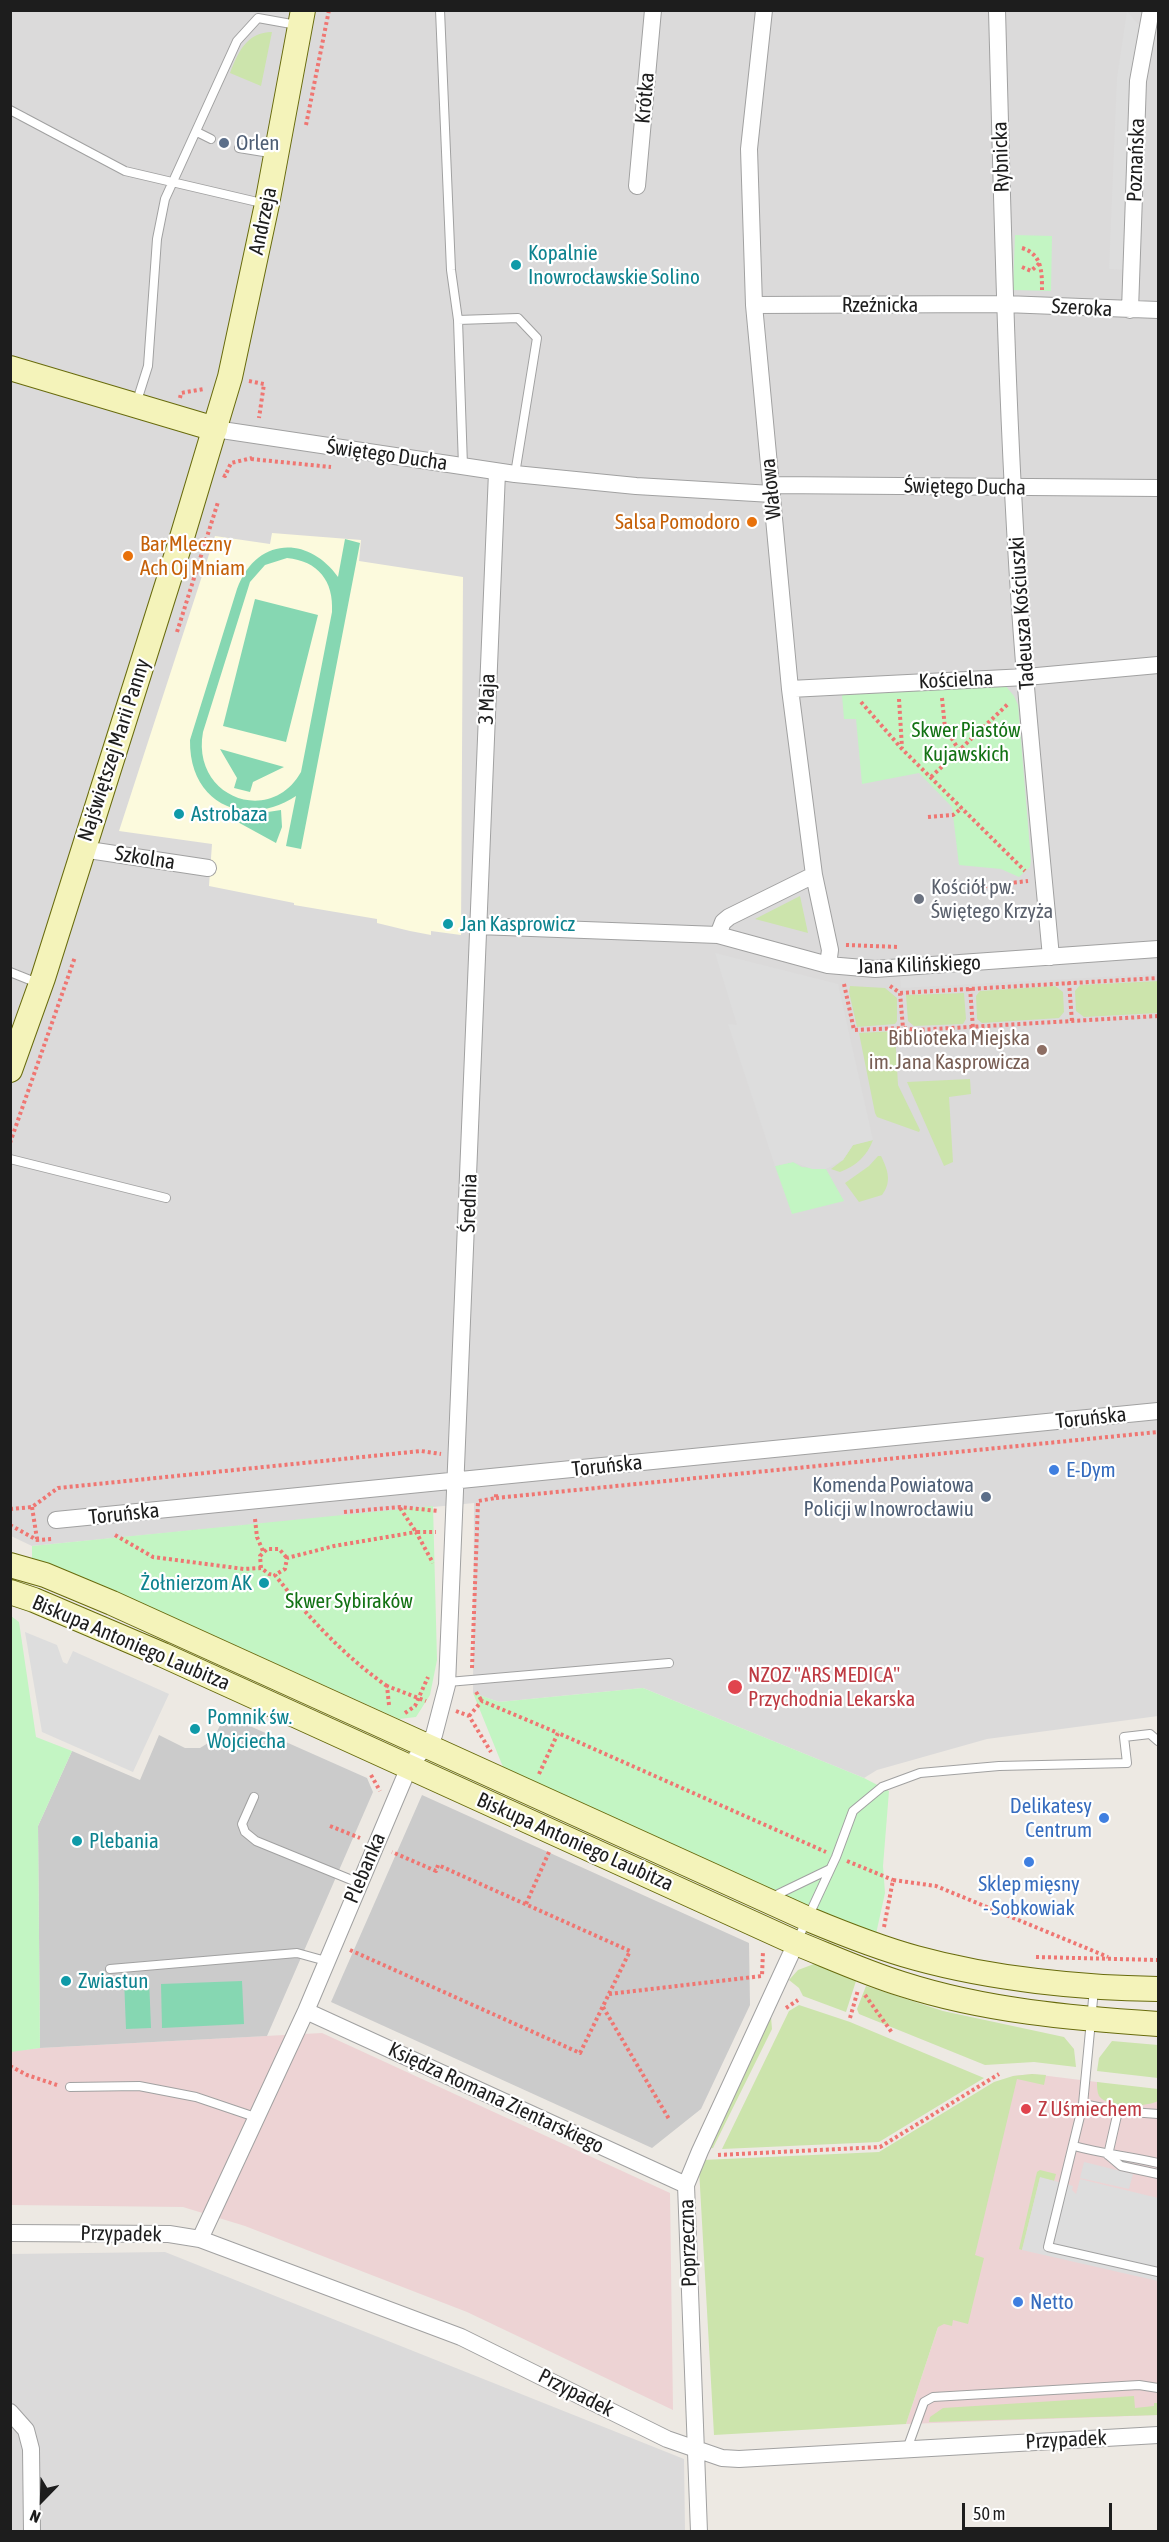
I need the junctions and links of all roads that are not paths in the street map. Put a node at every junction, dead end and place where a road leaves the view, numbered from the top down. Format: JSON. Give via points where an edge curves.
{"nodes":[{"id":1,"x":440,"y":10,"type":"edge"},
{"id":2,"x":653,"y":10,"type":"edge"},
{"id":3,"x":764,"y":10,"type":"edge"},
{"id":4,"x":997,"y":10,"type":"edge"},
{"id":5,"x":1151,"y":10,"type":"edge"},
{"id":6,"x":302,"y":18,"type":"edge"},
{"id":7,"x":10,"y":111,"type":"edge"},
{"id":8,"x":197,"y":132,"type":"junction"},
{"id":9,"x":211,"y":139,"type":"dead end"},
{"id":10,"x":239,"y":148,"type":"dead end"},
{"id":11,"x":276,"y":154,"type":"junction"},
{"id":12,"x":174,"y":183,"type":"junction"},
{"id":13,"x":637,"y":186,"type":"dead end"},
{"id":14,"x":267,"y":204,"type":"junction"},
{"id":15,"x":1005,"y":304,"type":"junction"},
{"id":16,"x":754,"y":305,"type":"junction"},
{"id":17,"x":1130,"y":310,"type":"junction"},
{"id":18,"x":1158,"y":310,"type":"edge"},
{"id":19,"x":458,"y":320,"type":"junction"},
{"id":20,"x":10,"y":368,"type":"edge"},
{"id":21,"x":136,"y":406,"type":"junction"},
{"id":22,"x":215,"y":429,"type":"junction"},
{"id":23,"x":463,"y":466,"type":"junction"},
{"id":24,"x":497,"y":472,"type":"junction"},
{"id":25,"x":515,"y":474,"type":"junction"},
{"id":26,"x":1014,"y":488,"type":"junction"},
{"id":27,"x":1158,"y":488,"type":"edge"},
{"id":28,"x":771,"y":489,"type":"junction"},
{"id":29,"x":1158,"y":665,"type":"edge"},
{"id":30,"x":1026,"y":677,"type":"junction"},
{"id":31,"x":790,"y":688,"type":"junction"},
{"id":32,"x":82,"y":849,"type":"junction"},
{"id":33,"x":208,"y":868,"type":"dead end"},
{"id":34,"x":814,"y":874,"type":"junction"},
{"id":35,"x":478,"y":926,"type":"junction"},
{"id":36,"x":718,"y":935,"type":"junction"},
{"id":37,"x":1158,"y":949,"type":"edge"},
{"id":38,"x":1051,"y":957,"type":"junction"},
{"id":39,"x":828,"y":965,"type":"junction"},
{"id":40,"x":10,"y":972,"type":"edge"},
{"id":41,"x":40,"y":984,"type":"junction"},
{"id":42,"x":10,"y":1070,"type":"edge"},
{"id":43,"x":10,"y":1159,"type":"edge"},
{"id":44,"x":166,"y":1198,"type":"dead end"},
{"id":45,"x":1158,"y":1411,"type":"edge"},
{"id":46,"x":457,"y":1481,"type":"junction"},
{"id":47,"x":56,"y":1520,"type":"dead end"},
{"id":48,"x":10,"y":1564,"type":"edge"},
{"id":49,"x":10,"y":1592,"type":"edge"},
{"id":50,"x":669,"y":1663,"type":"dead end"},
{"id":51,"x":448,"y":1682,"type":"junction"},
{"id":52,"x":1158,"y":1741,"type":"edge"},
{"id":53,"x":427,"y":1744,"type":"junction"},
{"id":54,"x":409,"y":1767,"type":"junction"},
{"id":55,"x":254,"y":1797,"type":"dead end"},
{"id":56,"x":831,"y":1868,"type":"junction"},
{"id":57,"x":359,"y":1883,"type":"junction"},
{"id":58,"x":767,"y":1900,"type":"junction"},
{"id":59,"x":808,"y":1919,"type":"junction"},
{"id":60,"x":796,"y":1943,"type":"junction"},
{"id":61,"x":326,"y":1961,"type":"junction"},
{"id":62,"x":110,"y":1969,"type":"dead end"},
{"id":63,"x":1094,"y":1986,"type":"junction"},
{"id":64,"x":1158,"y":1989,"type":"edge"},
{"id":65,"x":306,"y":2011,"type":"junction"},
{"id":66,"x":1091,"y":2020,"type":"junction"},
{"id":67,"x":1158,"y":2024,"type":"edge"},
{"id":68,"x":70,"y":2087,"type":"road end"},
{"id":69,"x":1083,"y":2104,"type":"junction"},
{"id":70,"x":1118,"y":2111,"type":"junction"},
{"id":71,"x":1158,"y":2114,"type":"edge"},
{"id":72,"x":255,"y":2117,"type":"junction"},
{"id":73,"x":1074,"y":2146,"type":"junction"},
{"id":74,"x":1108,"y":2155,"type":"junction"},
{"id":75,"x":1158,"y":2163,"type":"edge"},
{"id":76,"x":1158,"y":2174,"type":"edge"},
{"id":77,"x":686,"y":2185,"type":"junction"},
{"id":78,"x":10,"y":2233,"type":"edge"},
{"id":79,"x":200,"y":2239,"type":"junction"},
{"id":80,"x":1158,"y":2272,"type":"edge"},
{"id":81,"x":1158,"y":2388,"type":"edge"},
{"id":82,"x":10,"y":2412,"type":"edge"},
{"id":83,"x":1158,"y":2435,"type":"edge"},
{"id":84,"x":697,"y":2448,"type":"junction"},
{"id":85,"x":907,"y":2449,"type":"junction"},
{"id":86,"x":32,"y":2532,"type":"edge"},
{"id":87,"x":699,"y":2532,"type":"edge"}],
"edges":[{"from":1,"to":19,"type":"lane","via":[[451,270]]},
{"from":2,"to":13,"type":"street","name":"Krótka"},
{"from":3,"to":16,"type":"street","name":"Wałowa","via":[[749,149]]},
{"from":4,"to":15,"type":"street","name":"Rybnicka"},
{"from":5,"to":17,"type":"street","name":"Poznańska","via":[[1138,81]]},
{"from":6,"to":8,"type":"lane","via":[[258,18],[237,41]]},
{"from":6,"to":11,"type":"main road","name":"Andrzeja"},
{"from":7,"to":12,"type":"lane","via":[[125,171]]},
{"from":8,"to":9,"type":"lane"},
{"from":8,"to":12,"type":"lane"},
{"from":10,"to":11,"type":"lane"},
{"from":11,"to":14,"type":"main road","name":"Andrzeja"},
{"from":12,"to":14,"type":"lane"},
{"from":12,"to":21,"type":"lane","via":[[165,199],[157,239],[148,366]]},
{"from":14,"to":22,"type":"main road","name":"Andrzeja"},
{"from":15,"to":16,"type":"street","name":"Rzeźnicka"},
{"from":15,"to":17,"type":"street","name":"Szeroka"},
{"from":15,"to":26,"type":"street","name":"Tadeusza Kościuszki"},
{"from":16,"to":28,"type":"street","name":"Wałowa"},
{"from":17,"to":18,"type":"street","name":"Szeroka"},
{"from":19,"to":23,"type":"lane"},
{"from":19,"to":25,"type":"lane","via":[[518,318],[537,338]]},
{"from":20,"to":21,"type":"main road","name":"Świętego Ducha"},
{"from":21,"to":22,"type":"main road","name":"Świętego Ducha"},
{"from":22,"to":23,"type":"street","name":"Świętego Ducha"},
{"from":22,"to":32,"type":"main road","name":"Najświętszej Marii Panny"},
{"from":23,"to":24,"type":"street","name":"Świętego Ducha"},
{"from":24,"to":25,"type":"street","name":"Świętego Ducha"},
{"from":24,"to":35,"type":"street","name":"3 Maja"},
{"from":25,"to":28,"type":"street","name":"Świętego Ducha","via":[[636,486]]},
{"from":26,"to":27,"type":"street","name":"Świętego Ducha"},
{"from":26,"to":28,"type":"street","name":"Świętego Ducha"},
{"from":26,"to":30,"type":"street","name":"Tadeusza Kościuszki"},
{"from":28,"to":31,"type":"street","name":"Wałowa"},
{"from":29,"to":30,"type":"street","name":"Kościelna"},
{"from":30,"to":31,"type":"street","name":"Kościelna"},
{"from":30,"to":38,"type":"street","name":"Tadeusza Kościuszki","via":[[1036,881]]},
{"from":31,"to":34,"type":"street","name":"Wałowa"},
{"from":32,"to":33,"type":"street","name":"Szkolna"},
{"from":32,"to":41,"type":"main road","name":"Najświętszej Marii Panny"},
{"from":34,"to":36,"type":"street","via":[[729,917]]},
{"from":34,"to":39,"type":"street","name":"Wałowa","via":[[828,944]]},
{"from":35,"to":36,"type":"street","name":"Jana Kilińskiego"},
{"from":35,"to":46,"type":"street","name":"Średnia"},
{"from":36,"to":39,"type":"street","name":"Jana Kilińskiego"},
{"from":37,"to":38,"type":"street","name":"Jana Kilińskiego"},
{"from":38,"to":39,"type":"street","name":"Jana Kilińskiego","via":[[897,969]]},
{"from":40,"to":41,"type":"lane"},
{"from":41,"to":42,"type":"main road","name":"Najświętszej Marii Panny"},
{"from":43,"to":44,"type":"lane"},
{"from":45,"to":46,"type":"street","name":"Toruńska"},
{"from":46,"to":47,"type":"street","name":"Toruńska"},
{"from":46,"to":51,"type":"street","name":"Plebanka"},
{"from":48,"to":53,"type":"main road","name":"Biskupa Antoniego Laubitza","via":[[84,1591]]},
{"from":49,"to":54,"type":"main road","name":"Biskupa Antoniego Laubitza","via":[[61,1610]]},
{"from":50,"to":51,"type":"lane"},
{"from":51,"to":53,"type":"street","name":"Plebanka","via":[[434,1735]]},
{"from":52,"to":56,"type":"lane","via":[[1150,1734],[1124,1737],[1127,1763],[999,1766],[920,1773],[882,1787],[854,1811]]},
{"from":53,"to":54,"type":"street","name":"Plebanka"},
{"from":53,"to":58,"type":"main road","name":"Biskupa Antoniego Laubitza"},
{"from":54,"to":57,"type":"street","name":"Plebanka"},
{"from":54,"to":60,"type":"main road","name":"Biskupa Antoniego Laubitza"},
{"from":55,"to":57,"type":"lane","via":[[242,1824],[245,1832],[256,1841]]},
{"from":56,"to":58,"type":"lane"},
{"from":56,"to":59,"type":"lane"},
{"from":57,"to":61,"type":"street","name":"Plebanka"},
{"from":58,"to":59,"type":"main road","name":"Biskupa Antoniego Laubitza"},
{"from":59,"to":60,"type":"lane"},
{"from":59,"to":63,"type":"main road","name":"Biskupa Antoniego Laubitza","via":[[920,1959],[1028,1979]]},
{"from":60,"to":66,"type":"main road","name":"Biskupa Antoniego Laubitza","via":[[945,1996],[1040,2015]]},
{"from":60,"to":77,"type":"street","name":"Poprzeczna"},
{"from":61,"to":62,"type":"lane","via":[[297,1953]]},
{"from":61,"to":65,"type":"street","name":"Plebanka"},
{"from":63,"to":64,"type":"main road","name":"Biskupa Antoniego Laubitza"},
{"from":63,"to":66,"type":"lane"},
{"from":65,"to":72,"type":"street","name":"Plebanka"},
{"from":65,"to":77,"type":"street","name":"Księdza Romana Zientarskiego"},
{"from":66,"to":67,"type":"main road","name":"Biskupa Antoniego Laubitza"},
{"from":66,"to":69,"type":"lane"},
{"from":68,"to":72,"type":"lane","via":[[139,2086],[196,2097]]},
{"from":69,"to":70,"type":"lane"},
{"from":69,"to":73,"type":"lane"},
{"from":70,"to":71,"type":"lane"},
{"from":70,"to":74,"type":"lane"},
{"from":72,"to":79,"type":"street","name":"Plebanka"},
{"from":73,"to":74,"type":"lane"},
{"from":73,"to":80,"type":"lane","via":[[1048,2247]]},
{"from":74,"to":75,"type":"lane","via":[[1121,2154]]},
{"from":74,"to":76,"type":"lane","via":[[1121,2166]]},
{"from":77,"to":84,"type":"street","name":"Poprzeczna"},
{"from":78,"to":79,"type":"street","name":"Przypadek","via":[[169,2234]]},
{"from":79,"to":84,"type":"street","name":"Przypadek","via":[[461,2337],[667,2439]]},
{"from":81,"to":85,"type":"lane","via":[[1140,2385],[933,2397],[924,2402]]},
{"from":82,"to":86,"type":"street","via":[[26,2430],[31,2449]]},
{"from":83,"to":85,"type":"street","name":"Przypadek"},
{"from":84,"to":85,"type":"street","name":"Przypadek","via":[[722,2458],[739,2459]]},
{"from":84,"to":87,"type":"street","name":"Poprzeczna"}]}
